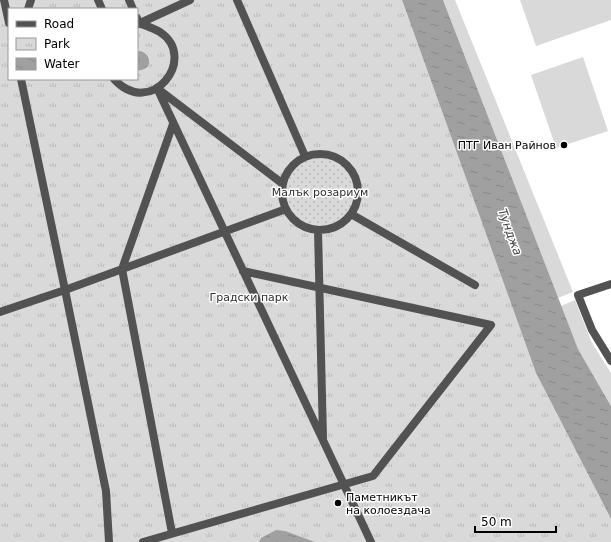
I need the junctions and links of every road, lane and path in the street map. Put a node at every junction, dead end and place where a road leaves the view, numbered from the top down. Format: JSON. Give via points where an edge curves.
{"nodes":[{"id":1,"x":4,"y":0,"type":"edge"},
{"id":2,"x":190,"y":0,"type":"edge"},
{"id":3,"x":237,"y":0,"type":"edge"},
{"id":4,"x":8,"y":19,"type":"edge"},
{"id":5,"x":138,"y":22,"type":"edge"},
{"id":6,"x":21,"y":80,"type":"edge"},
{"id":7,"x":115,"y":80,"type":"edge"},
{"id":8,"x":157,"y":88,"type":"junction"},
{"id":9,"x":173,"y":124,"type":"junction"},
{"id":10,"x":305,"y":156,"type":"junction"},
{"id":11,"x":283,"y":184,"type":"junction"},
{"id":12,"x":286,"y":209,"type":"junction"},
{"id":13,"x":351,"y":214,"type":"junction"},
{"id":14,"x":318,"y":230,"type":"junction"},
{"id":15,"x":224,"y":231,"type":"junction"},
{"id":16,"x":122,"y":269,"type":"junction"},
{"id":17,"x":243,"y":271,"type":"junction"},
{"id":18,"x":611,"y":284,"type":"edge"},
{"id":19,"x":475,"y":285,"type":"dead end"},
{"id":20,"x":320,"y":287,"type":"junction"},
{"id":21,"x":65,"y":290,"type":"junction"},
{"id":22,"x":0,"y":312,"type":"edge"},
{"id":23,"x":611,"y":361,"type":"edge"},
{"id":24,"x":323,"y":441,"type":"junction"},
{"id":25,"x":344,"y":484,"type":"junction"},
{"id":26,"x":172,"y":533,"type":"junction"},
{"id":27,"x":110,"y":542,"type":"edge"},
{"id":28,"x":143,"y":542,"type":"edge"},
{"id":29,"x":371,"y":542,"type":"edge"}],
"edges":[{"from":1,"to":4,"type":"street"},
{"from":2,"to":5,"type":"street"},
{"from":3,"to":10,"type":"street"},
{"from":5,"to":8,"type":"street","via":[[160,32],[168,39],[172,48],[172,72]]},
{"from":6,"to":21,"type":"street"},
{"from":7,"to":8,"type":"street","via":[[120,86],[135,92],[143,93]]},
{"from":8,"to":9,"type":"street"},
{"from":8,"to":11,"type":"street"},
{"from":9,"to":15,"type":"street"},
{"from":9,"to":16,"type":"street"},
{"from":10,"to":11,"type":"street","via":[[287,173]]},
{"from":10,"to":13,"type":"street","via":[[329,154],[350,168],[356,179],[358,191]]},
{"from":11,"to":12,"type":"street","via":[[282,197]]},
{"from":12,"to":14,"type":"street","via":[[294,220]]},
{"from":12,"to":15,"type":"street"},
{"from":13,"to":14,"type":"street","via":[[342,223]]},
{"from":13,"to":19,"type":"street"},
{"from":14,"to":20,"type":"street"},
{"from":15,"to":16,"type":"street"},
{"from":15,"to":17,"type":"street"},
{"from":16,"to":21,"type":"street"},
{"from":16,"to":26,"type":"street"},
{"from":17,"to":20,"type":"street"},
{"from":17,"to":24,"type":"street"},
{"from":18,"to":23,"type":"street","via":[[578,295],[592,330]]},
{"from":20,"to":24,"type":"street"},
{"from":20,"to":25,"type":"street","via":[[491,326],[373,476]]},
{"from":21,"to":22,"type":"street"},
{"from":21,"to":27,"type":"street","via":[[106,491]]},
{"from":24,"to":25,"type":"street"},
{"from":25,"to":26,"type":"street"},
{"from":25,"to":29,"type":"street"},
{"from":26,"to":28,"type":"street"}]}
